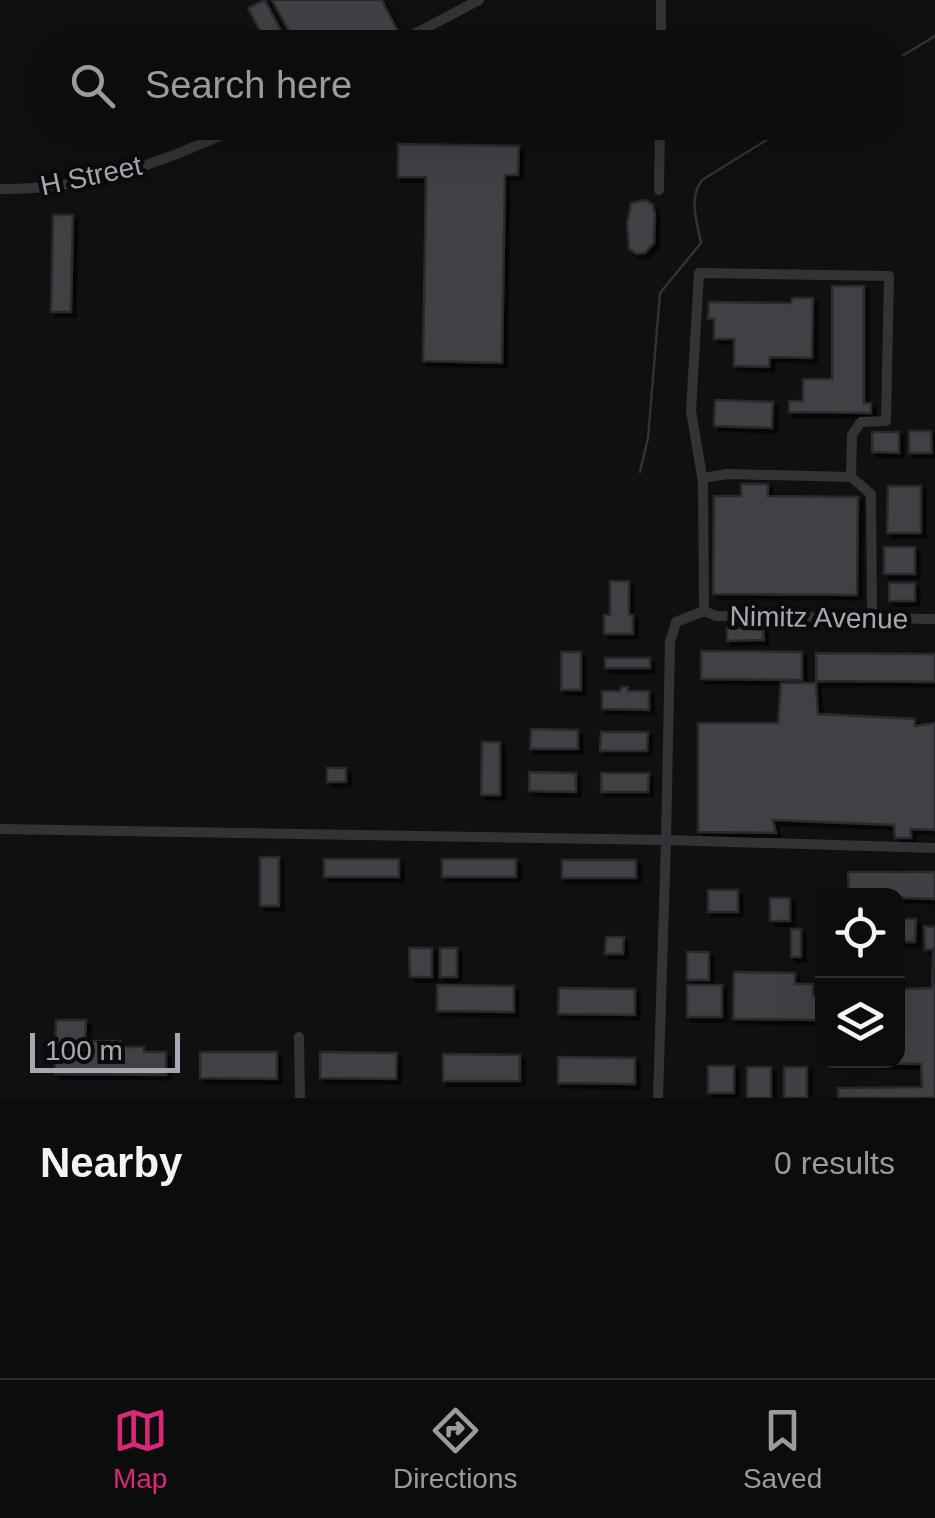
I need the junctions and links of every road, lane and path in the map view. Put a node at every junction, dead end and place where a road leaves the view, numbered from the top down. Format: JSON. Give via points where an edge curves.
{"nodes":[{"id":1,"x":480,"y":0,"type":"edge"},
{"id":2,"x":661,"y":0,"type":"edge"},
{"id":3,"x":422,"y":30,"type":"edge"},
{"id":4,"x":661,"y":30,"type":"edge"},
{"id":5,"x":210,"y":140,"type":"edge"},
{"id":6,"x":660,"y":140,"type":"edge"},
{"id":7,"x":0,"y":189,"type":"edge"},
{"id":8,"x":659,"y":190,"type":"dead end"},
{"id":9,"x":851,"y":477,"type":"junction"},
{"id":10,"x":703,"y":478,"type":"junction"},
{"id":11,"x":704,"y":611,"type":"junction"},
{"id":12,"x":872,"y":618,"type":"junction"},
{"id":13,"x":935,"y":619,"type":"edge"},
{"id":14,"x":0,"y":829,"type":"edge"},
{"id":15,"x":666,"y":840,"type":"junction"},
{"id":16,"x":935,"y":848,"type":"edge"},
{"id":17,"x":299,"y":1036,"type":"dead end"},
{"id":18,"x":300,"y":1098,"type":"edge"},
{"id":19,"x":658,"y":1098,"type":"edge"}],
"edges":[{"from":1,"to":3,"type":"street"},
{"from":2,"to":4,"type":"street"},
{"from":5,"to":7,"type":"street","name":"H Street","via":[[112,174]]},
{"from":6,"to":8,"type":"street"},
{"from":9,"to":10,"type":"street"},
{"from":9,"to":10,"type":"street","via":[[852,435],[861,422],[886,421],[889,276],[699,273],[692,410]]},
{"from":9,"to":12,"type":"street","via":[[871,494]]},
{"from":10,"to":11,"type":"street"},
{"from":11,"to":12,"type":"street","name":"Nimitz Avenue"},
{"from":11,"to":15,"type":"street","via":[[676,622],[670,642]]},
{"from":12,"to":13,"type":"street","name":"Nimitz Avenue"},
{"from":14,"to":15,"type":"street"},
{"from":15,"to":16,"type":"street"},
{"from":15,"to":19,"type":"street"},
{"from":17,"to":18,"type":"street"}]}
